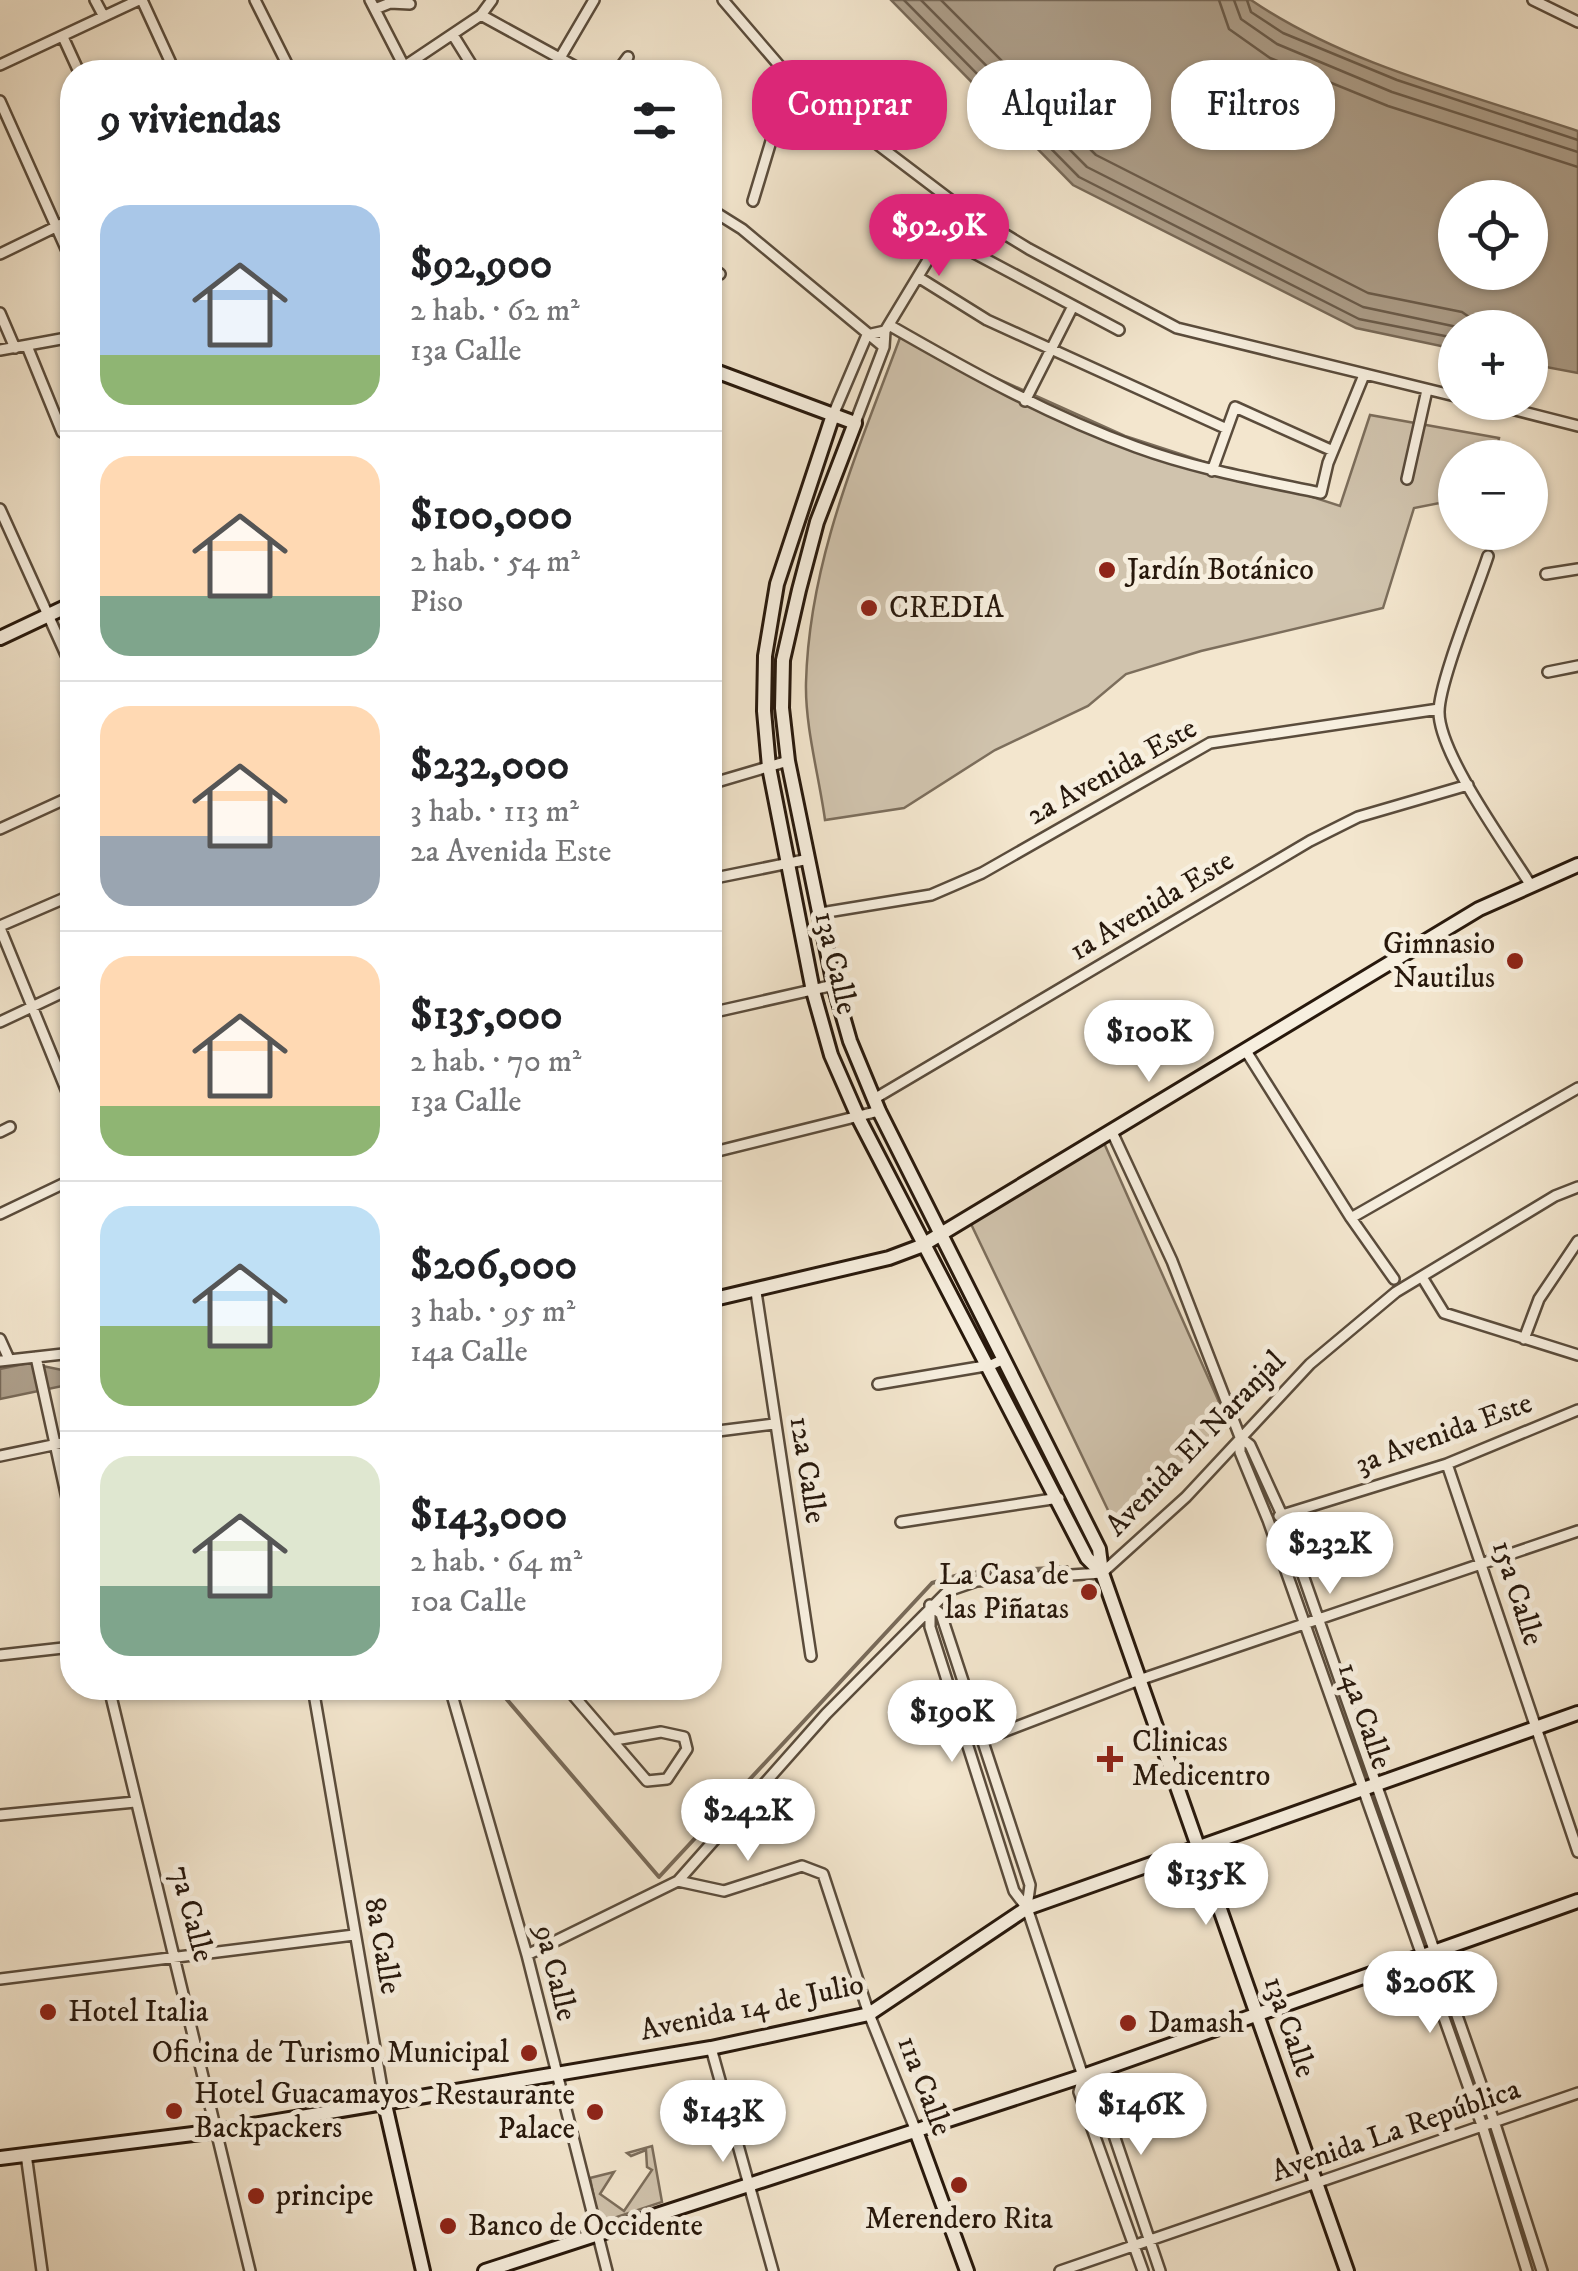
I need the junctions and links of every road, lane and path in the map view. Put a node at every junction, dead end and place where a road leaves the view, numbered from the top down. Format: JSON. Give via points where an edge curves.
{"nodes":[{"id":1,"x":95,"y":0,"type":"edge"},
{"id":2,"x":140,"y":0,"type":"edge"},
{"id":3,"x":255,"y":0,"type":"edge"},
{"id":4,"x":492,"y":0,"type":"edge"},
{"id":5,"x":594,"y":0,"type":"edge"},
{"id":6,"x":722,"y":0,"type":"edge"},
{"id":7,"x":1533,"y":0,"type":"edge"},
{"id":8,"x":372,"y":4,"type":"edge"},
{"id":9,"x":410,"y":4,"type":"dead end"},
{"id":10,"x":103,"y":14,"type":"junction"},
{"id":11,"x":481,"y":15,"type":"junction"},
{"id":12,"x":1578,"y":22,"type":"edge"},
{"id":13,"x":453,"y":36,"type":"junction"},
{"id":14,"x":63,"y":37,"type":"junction"},
{"id":15,"x":628,"y":57,"type":"dead end"},
{"id":16,"x":560,"y":58,"type":"junction"},
{"id":17,"x":74,"y":60,"type":"edge"},
{"id":18,"x":170,"y":60,"type":"edge"},
{"id":19,"x":285,"y":60,"type":"edge"},
{"id":20,"x":398,"y":60,"type":"edge"},
{"id":21,"x":419,"y":60,"type":"edge"},
{"id":22,"x":468,"y":60,"type":"edge"},
{"id":23,"x":564,"y":60,"type":"edge"},
{"id":24,"x":626,"y":60,"type":"edge"},
{"id":25,"x":774,"y":60,"type":"edge"},
{"id":26,"x":0,"y":65,"type":"edge"},
{"id":27,"x":0,"y":101,"type":"edge"},
{"id":28,"x":768,"y":150,"type":"edge"},
{"id":29,"x":885,"y":150,"type":"edge"},
{"id":30,"x":753,"y":201,"type":"dead end"},
{"id":31,"x":960,"y":207,"type":"junction"},
{"id":32,"x":722,"y":216,"type":"edge"},
{"id":33,"x":60,"y":224,"type":"edge"},
{"id":34,"x":55,"y":226,"type":"junction"},
{"id":35,"x":942,"y":236,"type":"junction"},
{"id":36,"x":60,"y":237,"type":"edge"},
{"id":37,"x":0,"y":254,"type":"edge"},
{"id":38,"x":918,"y":277,"type":"junction"},
{"id":39,"x":1073,"y":306,"type":"junction"},
{"id":40,"x":0,"y":313,"type":"edge"},
{"id":41,"x":887,"y":328,"type":"junction"},
{"id":42,"x":1119,"y":330,"type":"dead end"},
{"id":43,"x":867,"y":335,"type":"junction"},
{"id":44,"x":60,"y":339,"type":"edge"},
{"id":45,"x":27,"y":346,"type":"junction"},
{"id":46,"x":884,"y":346,"type":"junction"},
{"id":47,"x":14,"y":348,"type":"junction"},
{"id":48,"x":1051,"y":349,"type":"junction"},
{"id":49,"x":0,"y":350,"type":"edge"},
{"id":50,"x":722,"y":373,"type":"edge"},
{"id":51,"x":1364,"y":375,"type":"junction"},
{"id":52,"x":1428,"y":390,"type":"junction"},
{"id":53,"x":1438,"y":392,"type":"edge"},
{"id":54,"x":1025,"y":401,"type":"junction"},
{"id":55,"x":833,"y":414,"type":"junction"},
{"id":56,"x":1548,"y":418,"type":"edge"},
{"id":57,"x":855,"y":423,"type":"junction"},
{"id":58,"x":1578,"y":426,"type":"edge"},
{"id":59,"x":60,"y":427,"type":"edge"},
{"id":60,"x":1227,"y":429,"type":"junction"},
{"id":61,"x":1333,"y":451,"type":"junction"},
{"id":62,"x":1212,"y":470,"type":"junction"},
{"id":63,"x":1407,"y":479,"type":"dead end"},
{"id":64,"x":0,"y":509,"type":"edge"},
{"id":65,"x":1488,"y":556,"type":"dead end"},
{"id":66,"x":1578,"y":568,"type":"edge"},
{"id":67,"x":1546,"y":574,"type":"dead end"},
{"id":68,"x":777,"y":584,"type":"junction"},
{"id":69,"x":799,"y":590,"type":"junction"},
{"id":70,"x":60,"y":610,"type":"edge"},
{"id":71,"x":49,"y":616,"type":"junction"},
{"id":72,"x":0,"y":638,"type":"edge"},
{"id":73,"x":60,"y":641,"type":"edge"},
{"id":74,"x":1578,"y":666,"type":"edge"},
{"id":75,"x":1548,"y":672,"type":"dead end"},
{"id":76,"x":1439,"y":709,"type":"junction"},
{"id":77,"x":788,"y":762,"type":"junction"},
{"id":78,"x":770,"y":766,"type":"junction"},
{"id":79,"x":722,"y":780,"type":"edge"},
{"id":80,"x":1468,"y":785,"type":"junction"},
{"id":81,"x":60,"y":802,"type":"edge"},
{"id":82,"x":0,"y":830,"type":"edge"},
{"id":83,"x":809,"y":858,"type":"junction"},
{"id":84,"x":786,"y":864,"type":"junction"},
{"id":85,"x":1578,"y":865,"type":"edge"},
{"id":86,"x":722,"y":877,"type":"edge"},
{"id":87,"x":1530,"y":884,"type":"junction"},
{"id":88,"x":60,"y":900,"type":"edge"},
{"id":89,"x":821,"y":913,"type":"junction"},
{"id":90,"x":0,"y":927,"type":"edge"},
{"id":91,"x":834,"y":985,"type":"junction"},
{"id":92,"x":813,"y":991,"type":"junction"},
{"id":93,"x":60,"y":994,"type":"edge"},
{"id":94,"x":34,"y":1006,"type":"junction"},
{"id":95,"x":722,"y":1010,"type":"edge"},
{"id":96,"x":0,"y":1022,"type":"edge"},
{"id":97,"x":1246,"y":1051,"type":"junction"},
{"id":98,"x":60,"y":1073,"type":"edge"},
{"id":99,"x":1578,"y":1088,"type":"edge"},
{"id":100,"x":877,"y":1105,"type":"junction"},
{"id":101,"x":859,"y":1119,"type":"junction"},
{"id":102,"x":1112,"y":1132,"type":"junction"},
{"id":103,"x":722,"y":1150,"type":"edge"},
{"id":104,"x":60,"y":1187,"type":"edge"},
{"id":105,"x":1578,"y":1187,"type":"edge"},
{"id":106,"x":0,"y":1214,"type":"edge"},
{"id":107,"x":1350,"y":1218,"type":"junction"},
{"id":108,"x":939,"y":1235,"type":"junction"},
{"id":109,"x":1578,"y":1242,"type":"edge"},
{"id":110,"x":921,"y":1246,"type":"junction"},
{"id":111,"x":1422,"y":1277,"type":"junction"},
{"id":112,"x":1394,"y":1278,"type":"dead end"},
{"id":113,"x":756,"y":1292,"type":"junction"},
{"id":114,"x":722,"y":1298,"type":"edge"},
{"id":115,"x":0,"y":1339,"type":"edge"},
{"id":116,"x":1524,"y":1339,"type":"junction"},
{"id":117,"x":60,"y":1354,"type":"edge"},
{"id":118,"x":1578,"y":1355,"type":"edge"},
{"id":119,"x":36,"y":1357,"type":"junction"},
{"id":120,"x":4,"y":1360,"type":"edge"},
{"id":121,"x":997,"y":1362,"type":"junction"},
{"id":122,"x":878,"y":1384,"type":"dead end"},
{"id":123,"x":1578,"y":1410,"type":"edge"},
{"id":124,"x":774,"y":1424,"type":"junction"},
{"id":125,"x":722,"y":1430,"type":"edge"},
{"id":126,"x":1240,"y":1437,"type":"junction"},
{"id":127,"x":60,"y":1442,"type":"edge"},
{"id":128,"x":56,"y":1443,"type":"junction"},
{"id":129,"x":0,"y":1456,"type":"edge"},
{"id":130,"x":60,"y":1462,"type":"edge"},
{"id":131,"x":1446,"y":1464,"type":"junction"},
{"id":132,"x":1064,"y":1496,"type":"junction"},
{"id":133,"x":1282,"y":1516,"type":"junction"},
{"id":134,"x":1268,"y":1520,"type":"junction"},
{"id":135,"x":901,"y":1522,"type":"dead end"},
{"id":136,"x":1578,"y":1531,"type":"edge"},
{"id":137,"x":1481,"y":1563,"type":"junction"},
{"id":138,"x":1102,"y":1573,"type":"junction"},
{"id":139,"x":930,"y":1605,"type":"junction"},
{"id":140,"x":1318,"y":1620,"type":"junction"},
{"id":141,"x":1306,"y":1625,"type":"junction"},
{"id":142,"x":60,"y":1648,"type":"edge"},
{"id":143,"x":0,"y":1654,"type":"edge"},
{"id":144,"x":810,"y":1656,"type":"dead end"},
{"id":145,"x":1140,"y":1680,"type":"junction"},
{"id":146,"x":112,"y":1700,"type":"edge"},
{"id":147,"x":315,"y":1700,"type":"edge"},
{"id":148,"x":453,"y":1700,"type":"edge"},
{"id":149,"x":578,"y":1700,"type":"edge"},
{"id":150,"x":1578,"y":1713,"type":"edge"},
{"id":151,"x":1534,"y":1727,"type":"junction"},
{"id":152,"x":615,"y":1740,"type":"junction"},
{"id":153,"x":982,"y":1740,"type":"junction"},
{"id":154,"x":1371,"y":1788,"type":"junction"},
{"id":155,"x":135,"y":1802,"type":"junction"},
{"id":156,"x":0,"y":1815,"type":"edge"},
{"id":157,"x":1201,"y":1848,"type":"junction"},
{"id":158,"x":1578,"y":1852,"type":"edge"},
{"id":159,"x":678,"y":1881,"type":"junction"},
{"id":160,"x":1578,"y":1901,"type":"edge"},
{"id":161,"x":1027,"y":1908,"type":"junction"},
{"id":162,"x":354,"y":1935,"type":"junction"},
{"id":163,"x":1429,"y":1954,"type":"junction"},
{"id":164,"x":177,"y":1955,"type":"junction"},
{"id":165,"x":527,"y":1955,"type":"junction"},
{"id":166,"x":0,"y":1979,"type":"edge"},
{"id":167,"x":1258,"y":2013,"type":"junction"},
{"id":168,"x":869,"y":2014,"type":"junction"},
{"id":169,"x":710,"y":2048,"type":"junction"},
{"id":170,"x":553,"y":2071,"type":"junction"},
{"id":171,"x":1082,"y":2076,"type":"junction"},
{"id":172,"x":1578,"y":2093,"type":"edge"},
{"id":173,"x":384,"y":2100,"type":"junction"},
{"id":174,"x":1495,"y":2124,"type":"junction"},
{"id":175,"x":1483,"y":2128,"type":"junction"},
{"id":176,"x":217,"y":2131,"type":"junction"},
{"id":177,"x":916,"y":2132,"type":"junction"},
{"id":178,"x":26,"y":2154,"type":"junction"},
{"id":179,"x":0,"y":2158,"type":"edge"},
{"id":180,"x":1317,"y":2186,"type":"junction"},
{"id":181,"x":749,"y":2188,"type":"junction"},
{"id":182,"x":596,"y":2236,"type":"junction"},
{"id":183,"x":1149,"y":2241,"type":"junction"},
{"id":184,"x":1134,"y":2246,"type":"junction"},
{"id":185,"x":42,"y":2271,"type":"edge"},
{"id":186,"x":250,"y":2271,"type":"edge"},
{"id":187,"x":422,"y":2271,"type":"edge"},
{"id":188,"x":485,"y":2271,"type":"edge"},
{"id":189,"x":607,"y":2271,"type":"edge"},
{"id":190,"x":772,"y":2271,"type":"edge"},
{"id":191,"x":966,"y":2271,"type":"edge"},
{"id":192,"x":1060,"y":2271,"type":"edge"},
{"id":193,"x":1144,"y":2271,"type":"edge"},
{"id":194,"x":1160,"y":2271,"type":"edge"},
{"id":195,"x":1347,"y":2271,"type":"edge"},
{"id":196,"x":1527,"y":2271,"type":"edge"},
{"id":197,"x":1542,"y":2271,"type":"edge"}],
"edges":[{"from":1,"to":10,"type":"street"},
{"from":2,"to":10,"type":"street"},
{"from":2,"to":18,"type":"street"},
{"from":3,"to":19,"type":"street"},
{"from":4,"to":11,"type":"street"},
{"from":5,"to":16,"type":"street"},
{"from":6,"to":25,"type":"street"},
{"from":7,"to":12,"type":"street"},
{"from":8,"to":9,"type":"street"},
{"from":8,"to":20,"type":"street"},
{"from":10,"to":14,"type":"street"},
{"from":11,"to":13,"type":"street"},
{"from":11,"to":16,"type":"street"},
{"from":13,"to":21,"type":"street"},
{"from":13,"to":22,"type":"street"},
{"from":14,"to":17,"type":"street"},
{"from":14,"to":26,"type":"street"},
{"from":15,"to":24,"type":"street"},
{"from":16,"to":23,"type":"street"},
{"from":27,"to":34,"type":"street"},
{"from":28,"to":30,"type":"street"},
{"from":29,"to":31,"type":"street"},
{"from":31,"to":35,"type":"street","name":"13a Calle"},
{"from":31,"to":51,"type":"street","via":[[1176,328]]},
{"from":32,"to":43,"type":"street"},
{"from":33,"to":34,"type":"street"},
{"from":34,"to":36,"type":"street"},
{"from":34,"to":37,"type":"street"},
{"from":35,"to":38,"type":"street","name":"13a Calle"},
{"from":35,"to":39,"type":"street"},
{"from":38,"to":41,"type":"street","name":"13a Calle"},
{"from":38,"to":48,"type":"street","via":[[986,320]]},
{"from":39,"to":42,"type":"street"},
{"from":39,"to":48,"type":"street"},
{"from":40,"to":47,"type":"street"},
{"from":41,"to":43,"type":"street"},
{"from":41,"to":46,"type":"street","name":"13a Calle"},
{"from":41,"to":54,"type":"street"},
{"from":43,"to":46,"type":"street"},
{"from":43,"to":55,"type":"street","name":"13a Calle"},
{"from":44,"to":45,"type":"street"},
{"from":45,"to":47,"type":"street"},
{"from":45,"to":59,"type":"street"},
{"from":46,"to":57,"type":"street","name":"13a Calle"},
{"from":47,"to":49,"type":"street"},
{"from":48,"to":54,"type":"street"},
{"from":48,"to":60,"type":"street"},
{"from":50,"to":55,"type":"street"},
{"from":51,"to":52,"type":"street"},
{"from":51,"to":61,"type":"street"},
{"from":52,"to":53,"type":"street"},
{"from":52,"to":63,"type":"street"},
{"from":54,"to":62,"type":"street","via":[[1136,448]]},
{"from":55,"to":57,"type":"street"},
{"from":55,"to":68,"type":"street","name":"13a Calle"},
{"from":56,"to":58,"type":"street"},
{"from":57,"to":69,"type":"street","name":"13a Calle","via":[[816,522]]},
{"from":60,"to":61,"type":"street","via":[[1235,407]]},
{"from":60,"to":62,"type":"street"},
{"from":61,"to":62,"type":"street","via":[[1321,493]]},
{"from":64,"to":71,"type":"street"},
{"from":65,"to":76,"type":"street"},
{"from":66,"to":67,"type":"street"},
{"from":68,"to":69,"type":"street"},
{"from":68,"to":78,"type":"street","name":"13a Calle","via":[[765,656]]},
{"from":69,"to":77,"type":"street","name":"13a Calle","via":[[783,660]]},
{"from":70,"to":71,"type":"street"},
{"from":71,"to":72,"type":"street"},
{"from":71,"to":73,"type":"street"},
{"from":74,"to":75,"type":"street"},
{"from":76,"to":80,"type":"street"},
{"from":76,"to":89,"type":"street","name":"2a Avenida Este","via":[[1210,742],[982,873],[931,895]]},
{"from":77,"to":78,"type":"street"},
{"from":77,"to":83,"type":"street","name":"13a Calle"},
{"from":78,"to":79,"type":"street"},
{"from":78,"to":84,"type":"street","name":"13a Calle"},
{"from":80,"to":87,"type":"street"},
{"from":80,"to":100,"type":"street","name":"1a Avenida Este","via":[[1358,817],[1310,841]]},
{"from":81,"to":82,"type":"street"},
{"from":83,"to":84,"type":"street"},
{"from":83,"to":89,"type":"street","name":"13a Calle"},
{"from":84,"to":86,"type":"street"},
{"from":84,"to":92,"type":"street","name":"13a Calle"},
{"from":85,"to":87,"type":"street"},
{"from":87,"to":97,"type":"street"},
{"from":88,"to":90,"type":"street"},
{"from":89,"to":91,"type":"street","name":"13a Calle"},
{"from":90,"to":94,"type":"street"},
{"from":91,"to":92,"type":"street"},
{"from":91,"to":100,"type":"street","name":"13a Calle"},
{"from":92,"to":95,"type":"street"},
{"from":92,"to":101,"type":"street","name":"13a Calle"},
{"from":93,"to":94,"type":"street"},
{"from":94,"to":96,"type":"street"},
{"from":94,"to":98,"type":"street"},
{"from":97,"to":102,"type":"street"},
{"from":97,"to":107,"type":"street"},
{"from":99,"to":107,"type":"street"},
{"from":100,"to":101,"type":"street","name":"1a Avenida Este"},
{"from":100,"to":108,"type":"street","name":"13a Calle"},
{"from":101,"to":103,"type":"street","name":"1a Avenida Este"},
{"from":101,"to":110,"type":"street","name":"13a Calle"},
{"from":102,"to":108,"type":"street"},
{"from":102,"to":126,"type":"street","name":"14a Calle","via":[[1172,1262]]},
{"from":104,"to":106,"type":"street"},
{"from":105,"to":111,"type":"street","name":"Avenida El Naranjal"},
{"from":107,"to":112,"type":"street"},
{"from":108,"to":110,"type":"street"},
{"from":108,"to":121,"type":"street","name":"13a Calle"},
{"from":109,"to":116,"type":"street","via":[[1539,1299]]},
{"from":110,"to":113,"type":"street"},
{"from":110,"to":121,"type":"street","name":"13a Calle"},
{"from":111,"to":116,"type":"street","via":[[1444,1313]]},
{"from":111,"to":126,"type":"street","name":"Avenida El Naranjal","via":[[1310,1364]]},
{"from":113,"to":114,"type":"street"},
{"from":113,"to":124,"type":"street","name":"12a Calle"},
{"from":115,"to":120,"type":"street"},
{"from":116,"to":118,"type":"street"},
{"from":117,"to":119,"type":"street"},
{"from":119,"to":120,"type":"street"},
{"from":119,"to":128,"type":"street"},
{"from":121,"to":122,"type":"street"},
{"from":121,"to":132,"type":"street","name":"13a Calle"},
{"from":123,"to":131,"type":"street","name":"3a Avenida Este"},
{"from":124,"to":125,"type":"street"},
{"from":124,"to":144,"type":"street","name":"12a Calle"},
{"from":126,"to":133,"type":"street","via":[[1250,1445]]},
{"from":126,"to":134,"type":"street","name":"14a Calle"},
{"from":126,"to":138,"type":"street","name":"Avenida El Naranjal"},
{"from":127,"to":128,"type":"street"},
{"from":128,"to":129,"type":"street"},
{"from":128,"to":130,"type":"street"},
{"from":131,"to":133,"type":"street","name":"3a Avenida Este"},
{"from":131,"to":137,"type":"street","name":"15a Calle"},
{"from":132,"to":135,"type":"street"},
{"from":132,"to":138,"type":"street","name":"13a Calle","via":[[1087,1558]]},
{"from":133,"to":134,"type":"street","name":"3a Avenida Este"},
{"from":133,"to":140,"type":"street"},
{"from":134,"to":141,"type":"street","name":"14a Calle"},
{"from":136,"to":137,"type":"street"},
{"from":137,"to":140,"type":"street"},
{"from":137,"to":151,"type":"street","name":"15a Calle"},
{"from":138,"to":139,"type":"street","name":"Avenida El Naranjal","via":[[977,1580]]},
{"from":138,"to":145,"type":"street","name":"13a Calle"},
{"from":139,"to":153,"type":"street","via":[[941,1614]]},
{"from":139,"to":159,"type":"street","name":"Avenida El Naranjal"},
{"from":139,"to":161,"type":"street","via":[[930,1627],[966,1745],[1014,1891]]},
{"from":140,"to":141,"type":"street"},
{"from":140,"to":154,"type":"street"},
{"from":141,"to":145,"type":"street"},
{"from":141,"to":154,"type":"street","name":"14a Calle"},
{"from":142,"to":143,"type":"street"},
{"from":145,"to":153,"type":"street"},
{"from":145,"to":157,"type":"street","name":"13a Calle"},
{"from":146,"to":155,"type":"street","name":"7a Calle"},
{"from":147,"to":162,"type":"street","name":"8a Calle"},
{"from":148,"to":165,"type":"street","name":"9a Calle"},
{"from":149,"to":152,"type":"street"},
{"from":150,"to":151,"type":"street","name":"Avenida 14 de Julio"},
{"from":151,"to":154,"type":"street","name":"Avenida 14 de Julio"},
{"from":151,"to":158,"type":"street","name":"15a Calle"},
{"from":152,"to":152,"type":"street","via":[[640,1776],[653,1782],[667,1779],[687,1749],[684,1738],[671,1732]]},
{"from":153,"to":161,"type":"street","via":[[1030,1885]]},
{"from":154,"to":157,"type":"street","name":"Avenida 14 de Julio"},
{"from":154,"to":163,"type":"street","name":"14a Calle"},
{"from":155,"to":156,"type":"street"},
{"from":155,"to":164,"type":"street","name":"7a Calle"},
{"from":157,"to":161,"type":"street","name":"Avenida 14 de Julio"},
{"from":157,"to":167,"type":"street","name":"13a Calle"},
{"from":159,"to":165,"type":"street","name":"Avenida El Naranjal"},
{"from":159,"to":168,"type":"street","name":"11a Calle","via":[[724,1891],[811,1867],[823,1874]]},
{"from":160,"to":163,"type":"street"},
{"from":161,"to":168,"type":"street","name":"Avenida 14 de Julio"},
{"from":161,"to":171,"type":"street"},
{"from":162,"to":164,"type":"street"},
{"from":162,"to":173,"type":"street","name":"8a Calle"},
{"from":163,"to":167,"type":"street"},
{"from":163,"to":174,"type":"street","name":"14a Calle"},
{"from":163,"to":175,"type":"street","name":"14a Calle"},
{"from":164,"to":166,"type":"street"},
{"from":164,"to":176,"type":"street","name":"7a Calle"},
{"from":165,"to":170,"type":"street","name":"9a Calle"},
{"from":167,"to":171,"type":"street"},
{"from":167,"to":180,"type":"street","name":"13a Calle"},
{"from":168,"to":169,"type":"street","name":"Avenida 14 de Julio"},
{"from":168,"to":177,"type":"street","name":"11a Calle"},
{"from":169,"to":170,"type":"street","name":"Avenida 14 de Julio"},
{"from":169,"to":181,"type":"street"},
{"from":170,"to":173,"type":"street","name":"Avenida 14 de Julio"},
{"from":170,"to":182,"type":"street","name":"9a Calle"},
{"from":171,"to":177,"type":"street"},
{"from":171,"to":183,"type":"street","via":[[1097,2085]]},
{"from":171,"to":184,"type":"street","via":[[1079,2092]]},
{"from":172,"to":174,"type":"street","name":"Avenida La República"},
{"from":173,"to":176,"type":"street","name":"Avenida 14 de Julio"},
{"from":173,"to":187,"type":"street","name":"8a Calle"},
{"from":174,"to":175,"type":"street","name":"Avenida La República"},
{"from":174,"to":197,"type":"street","name":"14a Calle"},
{"from":175,"to":180,"type":"street","name":"Avenida La República"},
{"from":175,"to":196,"type":"street","name":"14a Calle"},
{"from":176,"to":178,"type":"street","name":"Avenida 14 de Julio"},
{"from":176,"to":186,"type":"street","name":"7a Calle"},
{"from":177,"to":181,"type":"street"},
{"from":177,"to":191,"type":"street","name":"11a Calle"},
{"from":178,"to":179,"type":"street","name":"Avenida 14 de Julio"},
{"from":178,"to":185,"type":"street"},
{"from":180,"to":183,"type":"street","name":"Avenida La República"},
{"from":180,"to":195,"type":"street","name":"13a Calle"},
{"from":181,"to":182,"type":"street"},
{"from":181,"to":190,"type":"street"},
{"from":182,"to":188,"type":"street"},
{"from":182,"to":189,"type":"street","name":"9a Calle"},
{"from":183,"to":184,"type":"street","name":"Avenida La República"},
{"from":183,"to":194,"type":"street"},
{"from":184,"to":192,"type":"street","name":"Avenida La República"},
{"from":184,"to":193,"type":"street"}]}
